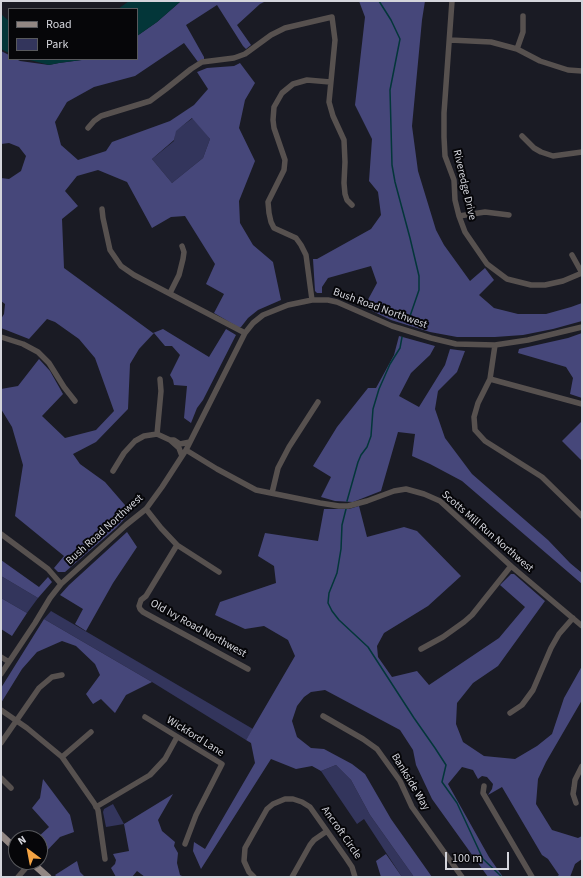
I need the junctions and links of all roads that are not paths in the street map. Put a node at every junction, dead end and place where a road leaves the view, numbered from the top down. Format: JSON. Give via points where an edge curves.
{"nodes":[{"id":1,"x":452,"y":1,"type":"edge"},
{"id":2,"x":523,"y":16,"type":"dead end"},
{"id":3,"x":450,"y":40,"type":"junction"},
{"id":4,"x":517,"y":49,"type":"junction"},
{"id":5,"x":582,"y":71,"type":"edge"},
{"id":6,"x":330,"y":82,"type":"junction"},
{"id":7,"x":88,"y":128,"type":"dead end"},
{"id":8,"x":522,"y":136,"type":"dead end"},
{"id":9,"x":582,"y":152,"type":"edge"},
{"id":10,"x":352,"y":205,"type":"dead end"},
{"id":11,"x":102,"y":209,"type":"dead end"},
{"id":12,"x":508,"y":215,"type":"dead end"},
{"id":13,"x":459,"y":216,"type":"junction"},
{"id":14,"x":182,"y":246,"type":"dead end"},
{"id":15,"x":572,"y":255,"type":"dead end"},
{"id":16,"x":582,"y":273,"type":"edge"},
{"id":17,"x":170,"y":293,"type":"junction"},
{"id":18,"x":312,"y":300,"type":"junction"},
{"id":19,"x":582,"y":327,"type":"edge"},
{"id":20,"x":245,"y":333,"type":"junction"},
{"id":21,"x":1,"y":337,"type":"edge"},
{"id":22,"x":494,"y":344,"type":"junction"},
{"id":23,"x":160,"y":379,"type":"dead end"},
{"id":24,"x":490,"y":380,"type":"junction"},
{"id":25,"x":75,"y":401,"type":"dead end"},
{"id":26,"x":318,"y":402,"type":"dead end"},
{"id":27,"x":582,"y":404,"type":"edge"},
{"id":28,"x":157,"y":434,"type":"junction"},
{"id":29,"x":170,"y":440,"type":"junction"},
{"id":30,"x":190,"y":442,"type":"junction"},
{"id":31,"x":186,"y":450,"type":"junction"},
{"id":32,"x":182,"y":456,"type":"junction"},
{"id":33,"x":113,"y":471,"type":"dead end"},
{"id":34,"x":272,"y":493,"type":"junction"},
{"id":35,"x":146,"y":509,"type":"junction"},
{"id":36,"x":582,"y":516,"type":"edge"},
{"id":37,"x":1,"y":534,"type":"edge"},
{"id":38,"x":177,"y":545,"type":"junction"},
{"id":39,"x":511,"y":566,"type":"junction"},
{"id":40,"x":219,"y":572,"type":"dead end"},
{"id":41,"x":61,"y":584,"type":"junction"},
{"id":42,"x":573,"y":618,"type":"junction"},
{"id":43,"x":582,"y":626,"type":"edge"},
{"id":44,"x":421,"y":649,"type":"dead end"},
{"id":45,"x":1,"y":657,"type":"edge"},
{"id":46,"x":9,"y":662,"type":"junction"},
{"id":47,"x":248,"y":669,"type":"dead end"},
{"id":48,"x":1,"y":674,"type":"edge"},
{"id":49,"x":62,"y":675,"type":"dead end"},
{"id":50,"x":1,"y":710,"type":"edge"},
{"id":51,"x":510,"y":713,"type":"dead end"},
{"id":52,"x":323,"y":716,"type":"dead end"},
{"id":53,"x":145,"y":718,"type":"dead end"},
{"id":54,"x":16,"y":720,"type":"junction"},
{"id":55,"x":91,"y":732,"type":"dead end"},
{"id":56,"x":177,"y":737,"type":"junction"},
{"id":57,"x":1,"y":743,"type":"edge"},
{"id":58,"x":62,"y":757,"type":"junction"},
{"id":59,"x":582,"y":766,"type":"edge"},
{"id":60,"x":1,"y":778,"type":"edge"},
{"id":61,"x":484,"y":786,"type":"dead end"},
{"id":62,"x":11,"y":788,"type":"dead end"},
{"id":63,"x":576,"y":803,"type":"dead end"},
{"id":64,"x":96,"y":808,"type":"junction"},
{"id":65,"x":327,"y":831,"type":"junction"},
{"id":66,"x":185,"y":844,"type":"dead end"},
{"id":67,"x":106,"y":859,"type":"dead end"},
{"id":68,"x":40,"y":870,"type":"edge"},
{"id":69,"x":48,"y":877,"type":"edge"},
{"id":70,"x":254,"y":877,"type":"edge"},
{"id":71,"x":292,"y":877,"type":"edge"},
{"id":72,"x":355,"y":877,"type":"edge"},
{"id":73,"x":462,"y":877,"type":"edge"},
{"id":74,"x":532,"y":877,"type":"edge"}],
"edges":[{"from":1,"to":3,"type":"street","name":"Riveredge Drive"},
{"from":2,"to":4,"type":"street","via":[[523,32]]},
{"from":3,"to":4,"type":"street","via":[[491,42]]},
{"from":3,"to":13,"type":"street","name":"Riveredge Drive","via":[[444,137],[445,156],[454,180]]},
{"from":4,"to":5,"type":"street","via":[[540,61],[568,70]]},
{"from":6,"to":7,"type":"street","via":[[335,40],[332,17],[285,28],[234,58],[202,62],[150,101],[101,116]]},
{"from":6,"to":10,"type":"street","via":[[329,102],[344,140],[345,194]]},
{"from":6,"to":18,"type":"street","via":[[307,80],[293,84],[282,92],[274,107],[274,128],[285,160],[284,170],[268,202],[268,213],[274,228],[296,238],[301,245],[306,255]]},
{"from":8,"to":9,"type":"street","via":[[534,148],[553,156]]},
{"from":11,"to":17,"type":"street","via":[[110,250],[121,266]]},
{"from":12,"to":13,"type":"street","via":[[485,212]]},
{"from":13,"to":16,"type":"street","name":"Riveredge Drive","via":[[465,232],[487,264],[507,279],[545,285]]},
{"from":14,"to":17,"type":"street","via":[[184,252],[179,275]]},
{"from":15,"to":16,"type":"street"},
{"from":17,"to":20,"type":"street"},
{"from":18,"to":20,"type":"street","name":"Bush Road Northwest","via":[[263,314]]},
{"from":18,"to":22,"type":"street","name":"Bush Road Northwest","via":[[337,302],[392,326],[431,338],[456,344]]},
{"from":19,"to":22,"type":"street","name":"Bush Road Northwest","via":[[528,340]]},
{"from":20,"to":30,"type":"street","name":"Bush Road Northwest"},
{"from":21,"to":25,"type":"street","via":[[38,352],[49,363]]},
{"from":22,"to":24,"type":"street"},
{"from":23,"to":28,"type":"street"},
{"from":24,"to":27,"type":"street"},
{"from":24,"to":36,"type":"street","via":[[478,403],[474,417],[475,430],[485,441],[542,476]]},
{"from":26,"to":34,"type":"street","via":[[278,468]]},
{"from":28,"to":29,"type":"street"},
{"from":28,"to":33,"type":"street","via":[[144,436],[135,441]]},
{"from":29,"to":30,"type":"street","via":[[180,444]]},
{"from":29,"to":32,"type":"street","via":[[179,448]]},
{"from":30,"to":31,"type":"street","name":"Bush Road Northwest"},
{"from":31,"to":32,"type":"street","name":"Bush Road Northwest"},
{"from":31,"to":34,"type":"street","name":"Scotts Mill Run Northwest","via":[[256,490]]},
{"from":32,"to":35,"type":"street","name":"Bush Road Northwest"},
{"from":34,"to":39,"type":"street","name":"Scotts Mill Run Northwest","via":[[339,506],[348,506],[406,489],[424,494],[440,501]]},
{"from":35,"to":38,"type":"street"},
{"from":35,"to":41,"type":"street","name":"Bush Road Northwest"},
{"from":37,"to":41,"type":"street","via":[[48,569]]},
{"from":38,"to":40,"type":"street"},
{"from":38,"to":47,"type":"street","name":"Old Ivy Road Northwest","via":[[141,600],[140,609]]},
{"from":39,"to":42,"type":"street","name":"Scotts Mill Run Northwest"},
{"from":39,"to":44,"type":"street","via":[[472,615],[443,637]]},
{"from":41,"to":46,"type":"street","name":"Bush Road Northwest"},
{"from":42,"to":43,"type":"street","name":"Scotts Mill Run Northwest"},
{"from":42,"to":51,"type":"street","via":[[558,634],[532,690],[522,705]]},
{"from":45,"to":46,"type":"street"},
{"from":46,"to":48,"type":"street","name":"Bush Road Northwest"},
{"from":49,"to":54,"type":"street","via":[[45,681]]},
{"from":50,"to":54,"type":"street"},
{"from":52,"to":73,"type":"street","name":"Bankside Way","via":[[363,738],[377,750],[400,781],[412,807]]},
{"from":53,"to":56,"type":"street","name":"Wickford Lane"},
{"from":54,"to":57,"type":"street"},
{"from":54,"to":58,"type":"street"},
{"from":55,"to":58,"type":"street"},
{"from":56,"to":64,"type":"street","via":[[165,758],[150,775]]},
{"from":56,"to":66,"type":"street","name":"Wickford Lane","via":[[222,764],[196,815]]},
{"from":58,"to":64,"type":"street"},
{"from":59,"to":63,"type":"street","via":[[575,780],[573,794]]},
{"from":60,"to":62,"type":"street"},
{"from":61,"to":74,"type":"street","via":[[483,793]]},
{"from":64,"to":67,"type":"street"},
{"from":65,"to":70,"type":"street","name":"Ancroft Circle","via":[[310,807],[302,802],[285,799],[273,804],[261,818],[245,848],[244,861]]},
{"from":65,"to":71,"type":"street","via":[[310,845]]},
{"from":65,"to":72,"type":"street","name":"Ancroft Circle","via":[[352,867]]},
{"from":68,"to":69,"type":"main road"}]}
